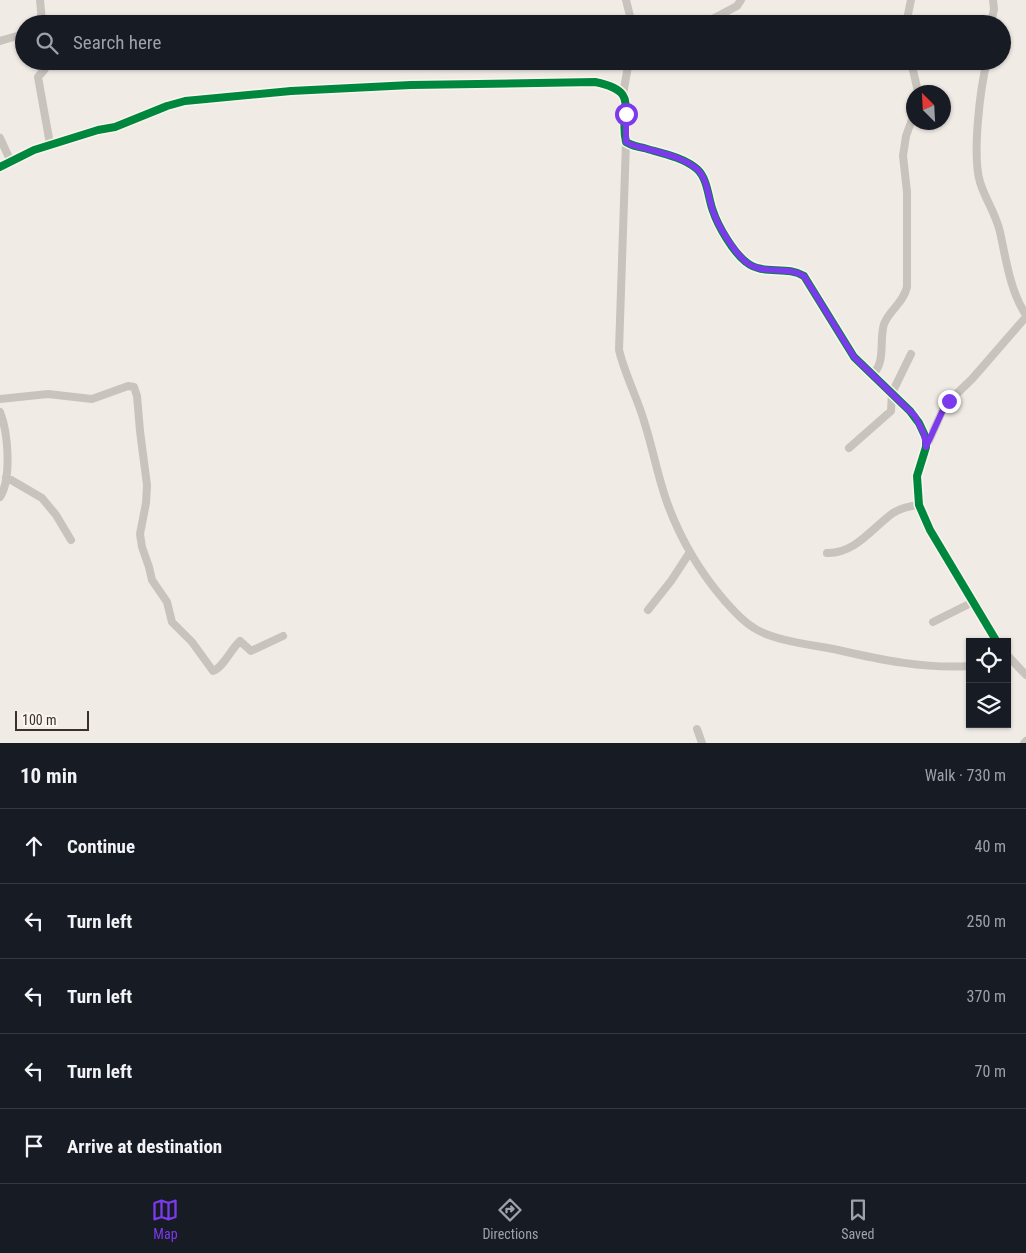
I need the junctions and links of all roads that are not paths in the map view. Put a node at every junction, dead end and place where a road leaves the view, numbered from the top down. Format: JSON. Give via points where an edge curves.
{"nodes":[{"id":1,"x":40,"y":0,"type":"edge"},
{"id":2,"x":626,"y":0,"type":"edge"},
{"id":3,"x":741,"y":0,"type":"edge"},
{"id":4,"x":911,"y":0,"type":"edge"},
{"id":5,"x":993,"y":0,"type":"edge"},
{"id":6,"x":41,"y":15,"type":"edge"},
{"id":7,"x":630,"y":15,"type":"edge"},
{"id":8,"x":720,"y":15,"type":"edge"},
{"id":9,"x":908,"y":15,"type":"edge"},
{"id":10,"x":993,"y":15,"type":"edge"},
{"id":11,"x":15,"y":37,"type":"edge"},
{"id":12,"x":0,"y":41,"type":"edge"},
{"id":13,"x":44,"y":70,"type":"edge"},
{"id":14,"x":629,"y":70,"type":"edge"},
{"id":15,"x":914,"y":70,"type":"edge"},
{"id":16,"x":985,"y":70,"type":"edge"},
{"id":17,"x":917,"y":85,"type":"edge"},
{"id":18,"x":623,"y":94,"type":"junction"},
{"id":19,"x":908,"y":130,"type":"edge"},
{"id":20,"x":0,"y":138,"type":"edge"},
{"id":21,"x":626,"y":142,"type":"junction"},
{"id":22,"x":50,"y":144,"type":"junction"},
{"id":23,"x":11,"y":162,"type":"junction"},
{"id":24,"x":0,"y":168,"type":"edge"},
{"id":25,"x":1026,"y":316,"type":"edge"},
{"id":26,"x":911,"y":354,"type":"dead end"},
{"id":27,"x":873,"y":374,"type":"junction"},
{"id":28,"x":892,"y":394,"type":"junction"},
{"id":29,"x":0,"y":399,"type":"edge"},
{"id":30,"x":0,"y":412,"type":"edge"},
{"id":31,"x":926,"y":447,"type":"junction"},
{"id":32,"x":849,"y":448,"type":"dead end"},
{"id":33,"x":6,"y":476,"type":"junction"},
{"id":34,"x":0,"y":498,"type":"edge"},
{"id":35,"x":919,"y":505,"type":"junction"},
{"id":36,"x":71,"y":540,"type":"dead end"},
{"id":37,"x":690,"y":552,"type":"junction"},
{"id":38,"x":827,"y":553,"type":"dead end"},
{"id":39,"x":973,"y":602,"type":"junction"},
{"id":40,"x":648,"y":610,"type":"dead end"},
{"id":41,"x":933,"y":622,"type":"dead end"},
{"id":42,"x":283,"y":636,"type":"dead end"},
{"id":43,"x":995,"y":638,"type":"edge"},
{"id":44,"x":1011,"y":659,"type":"edge"},
{"id":45,"x":966,"y":666,"type":"edge"},
{"id":46,"x":1026,"y":675,"type":"edge"},
{"id":47,"x":697,"y":729,"type":"dead end"},
{"id":48,"x":702,"y":743,"type":"edge"}],
"edges":[{"from":1,"to":6,"type":"street"},
{"from":2,"to":7,"type":"street"},
{"from":3,"to":8,"type":"street","via":[[737,6]]},
{"from":4,"to":9,"type":"street"},
{"from":5,"to":10,"type":"street"},
{"from":11,"to":12,"type":"street"},
{"from":13,"to":22,"type":"street","via":[[38,77]]},
{"from":14,"to":18,"type":"street"},
{"from":15,"to":17,"type":"street"},
{"from":16,"to":25,"type":"street","via":[[978,128],[978,174],[999,228],[1014,291]]},
{"from":18,"to":21,"type":"street"},
{"from":18,"to":22,"type":"street","via":[[601,83],[565,82],[411,85],[256,94],[177,103],[115,127]]},
{"from":19,"to":27,"type":"street","via":[[903,152],[907,192],[908,288],[885,322],[880,361]]},
{"from":20,"to":23,"type":"street"},
{"from":21,"to":27,"type":"street","via":[[680,159],[698,170],[705,181],[713,214],[734,250],[760,269],[790,271],[804,276],[858,362]]},
{"from":21,"to":37,"type":"street","via":[[619,350],[644,420],[668,504]]},
{"from":22,"to":23,"type":"street"},
{"from":23,"to":24,"type":"street"},
{"from":25,"to":31,"type":"street","via":[[945,405]]},
{"from":26,"to":28,"type":"street"},
{"from":27,"to":28,"type":"street"},
{"from":28,"to":31,"type":"street","via":[[919,422]]},
{"from":28,"to":32,"type":"street","via":[[891,411]]},
{"from":29,"to":42,"type":"street","via":[[48,394],[92,399],[128,386],[134,387],[147,485],[140,538],[152,580],[167,602],[172,622],[213,670],[218,669],[240,642],[254,650]]},
{"from":30,"to":33,"type":"street","via":[[6,433]]},
{"from":31,"to":35,"type":"street","via":[[916,476]]},
{"from":33,"to":34,"type":"street"},
{"from":33,"to":36,"type":"street","via":[[42,498]]},
{"from":35,"to":38,"type":"street","via":[[895,512],[852,546]]},
{"from":35,"to":39,"type":"street","via":[[930,530]]},
{"from":37,"to":40,"type":"street"},
{"from":37,"to":45,"type":"street","via":[[714,588],[747,624],[763,633],[869,658]]},
{"from":39,"to":41,"type":"street"},
{"from":39,"to":43,"type":"street"},
{"from":44,"to":46,"type":"street"},
{"from":47,"to":48,"type":"street"}]}
